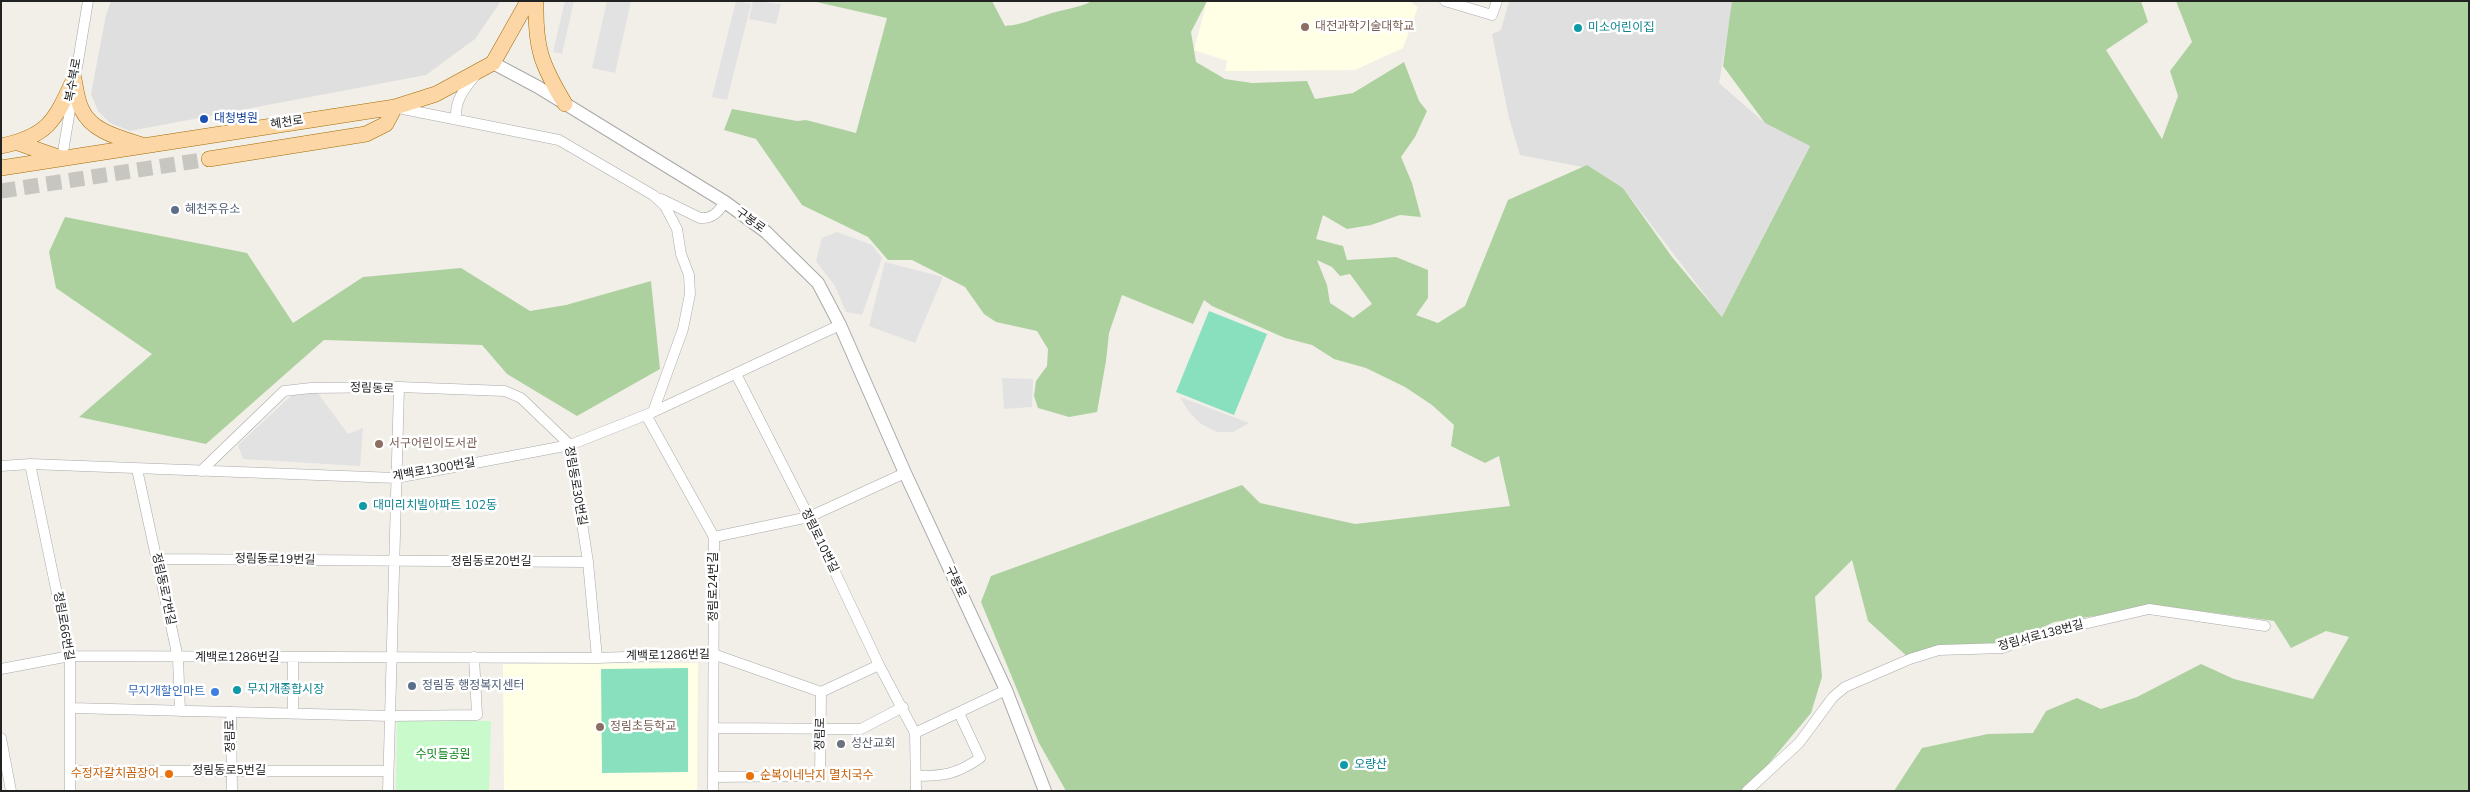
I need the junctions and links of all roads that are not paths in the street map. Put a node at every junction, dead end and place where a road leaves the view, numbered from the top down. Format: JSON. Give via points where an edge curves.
{"nodes":[{"id":1,"x":88,"y":1,"type":"edge"},
{"id":2,"x":528,"y":1,"type":"edge"},
{"id":3,"x":536,"y":1,"type":"edge"},
{"id":4,"x":1445,"y":1,"type":"edge"},
{"id":5,"x":1496,"y":1,"type":"edge"},
{"id":6,"x":487,"y":67,"type":"junction"},
{"id":7,"x":74,"y":79,"type":"junction"},
{"id":8,"x":565,"y":104,"type":"junction"},
{"id":9,"x":395,"y":107,"type":"junction"},
{"id":10,"x":456,"y":119,"type":"junction"},
{"id":11,"x":18,"y":143,"type":"junction"},
{"id":12,"x":1,"y":146,"type":"edge"},
{"id":13,"x":146,"y":146,"type":"junction"},
{"id":14,"x":62,"y":158,"type":"junction"},
{"id":15,"x":209,"y":159,"type":"tunnel mouth"},
{"id":16,"x":1,"y":168,"type":"edge"},
{"id":17,"x":653,"y":195,"type":"junction"},
{"id":18,"x":725,"y":202,"type":"junction"},
{"id":19,"x":840,"y":325,"type":"junction"},
{"id":20,"x":736,"y":374,"type":"junction"},
{"id":21,"x":399,"y":388,"type":"junction"},
{"id":22,"x":650,"y":413,"type":"junction"},
{"id":23,"x":570,"y":445,"type":"junction"},
{"id":24,"x":30,"y":464,"type":"junction"},
{"id":25,"x":1,"y":466,"type":"edge"},
{"id":26,"x":138,"y":469,"type":"junction"},
{"id":27,"x":201,"y":471,"type":"junction"},
{"id":28,"x":905,"y":473,"type":"junction"},
{"id":29,"x":396,"y":478,"type":"junction"},
{"id":30,"x":808,"y":517,"type":"junction"},
{"id":31,"x":714,"y":537,"type":"junction"},
{"id":32,"x":157,"y":559,"type":"junction"},
{"id":33,"x":394,"y":562,"type":"junction"},
{"id":34,"x":588,"y":562,"type":"junction"},
{"id":35,"x":2265,"y":626,"type":"dead end"},
{"id":36,"x":714,"y":654,"type":"junction"},
{"id":37,"x":70,"y":656,"type":"junction"},
{"id":38,"x":293,"y":657,"type":"junction"},
{"id":39,"x":474,"y":657,"type":"junction"},
{"id":40,"x":178,"y":658,"type":"junction"},
{"id":41,"x":391,"y":658,"type":"junction"},
{"id":42,"x":597,"y":658,"type":"junction"},
{"id":43,"x":879,"y":665,"type":"junction"},
{"id":44,"x":1,"y":669,"type":"edge"},
{"id":45,"x":1006,"y":690,"type":"junction"},
{"id":46,"x":821,"y":692,"type":"junction"},
{"id":47,"x":902,"y":707,"type":"junction"},
{"id":48,"x":71,"y":708,"type":"junction"},
{"id":49,"x":180,"y":711,"type":"junction"},
{"id":50,"x":231,"y":712,"type":"junction"},
{"id":51,"x":959,"y":713,"type":"junction"},
{"id":52,"x":293,"y":714,"type":"junction"},
{"id":53,"x":390,"y":716,"type":"junction"},
{"id":54,"x":714,"y":728,"type":"junction"},
{"id":55,"x":821,"y":729,"type":"junction"},
{"id":56,"x":915,"y":734,"type":"junction"},
{"id":57,"x":1,"y":738,"type":"edge"},
{"id":58,"x":70,"y":771,"type":"junction"},
{"id":59,"x":232,"y":771,"type":"junction"},
{"id":60,"x":388,"y":772,"type":"junction"},
{"id":61,"x":916,"y":776,"type":"junction"},
{"id":62,"x":713,"y":777,"type":"junction"},
{"id":63,"x":5,"y":780,"type":"edge"},
{"id":64,"x":11,"y":791,"type":"edge"},
{"id":65,"x":70,"y":791,"type":"edge"},
{"id":66,"x":232,"y":791,"type":"edge"},
{"id":67,"x":388,"y":791,"type":"edge"},
{"id":68,"x":713,"y":791,"type":"edge"},
{"id":69,"x":916,"y":791,"type":"edge"},
{"id":70,"x":1045,"y":791,"type":"edge"},
{"id":71,"x":1747,"y":791,"type":"edge"}],
"edges":[{"from":1,"to":7,"type":"street","name":"복수북로"},
{"from":2,"to":6,"type":"main road"},
{"from":3,"to":8,"type":"main road","via":[[537,47],[548,76]]},
{"from":4,"to":5,"type":"street","via":[[1492,15]]},
{"from":6,"to":8,"type":"street","name":"구봉로"},
{"from":6,"to":9,"type":"main road","name":"혜천로","via":[[436,94]]},
{"from":6,"to":10,"type":"street","via":[[459,96]]},
{"from":7,"to":11,"type":"main road","via":[[57,116],[46,129]]},
{"from":7,"to":13,"type":"main road","via":[[82,111],[95,126],[109,135]]},
{"from":7,"to":14,"type":"street","name":"복수북로"},
{"from":8,"to":18,"type":"street","name":"구봉로"},
{"from":9,"to":10,"type":"street"},
{"from":9,"to":13,"type":"main road","name":"혜천로"},
{"from":9,"to":15,"type":"main road","via":[[386,124],[366,134]]},
{"from":10,"to":17,"type":"street","via":[[559,140]]},
{"from":11,"to":12,"type":"main road"},
{"from":11,"to":14,"type":"main road"},
{"from":13,"to":14,"type":"main road","name":"혜천로"},
{"from":14,"to":16,"type":"main road","name":"혜천로"},
{"from":17,"to":18,"type":"street","via":[[700,218],[717,214]]},
{"from":17,"to":22,"type":"street","via":[[665,206],[677,229],[690,274],[690,294],[683,328]]},
{"from":18,"to":19,"type":"street","name":"구봉로","via":[[766,232],[799,263],[818,284]]},
{"from":19,"to":20,"type":"street","name":"계백로1300번길"},
{"from":19,"to":28,"type":"street","name":"구봉로"},
{"from":20,"to":22,"type":"street","name":"계백로1300번길"},
{"from":20,"to":30,"type":"street","name":"정림로10번길"},
{"from":21,"to":23,"type":"street","name":"정림동로30번길","via":[[505,391],[521,398]]},
{"from":21,"to":27,"type":"street","name":"정림동로","via":[[284,391]]},
{"from":21,"to":29,"type":"street","name":"정림동로"},
{"from":22,"to":23,"type":"street","name":"계백로1300번길"},
{"from":22,"to":31,"type":"street","name":"정림로24번길"},
{"from":23,"to":29,"type":"street","name":"계백로1300번길"},
{"from":23,"to":34,"type":"street","name":"정림동로30번길"},
{"from":24,"to":25,"type":"street","name":"계백로1300번길"},
{"from":24,"to":26,"type":"street","name":"계백로1300번길"},
{"from":24,"to":37,"type":"street","name":"정림로66번길"},
{"from":26,"to":27,"type":"street","name":"계백로1300번길"},
{"from":26,"to":32,"type":"street","name":"정림동로7번길"},
{"from":27,"to":29,"type":"street","name":"계백로1300번길"},
{"from":28,"to":30,"type":"street"},
{"from":28,"to":45,"type":"street","name":"구봉로"},
{"from":29,"to":33,"type":"street","name":"정림동로"},
{"from":30,"to":31,"type":"street"},
{"from":30,"to":43,"type":"street","name":"정림로10번길"},
{"from":31,"to":36,"type":"street","name":"정림로24번길"},
{"from":32,"to":33,"type":"street","name":"정림동로19번길"},
{"from":32,"to":40,"type":"street","name":"정림동로7번길"},
{"from":33,"to":34,"type":"street","name":"정림동로20번길"},
{"from":33,"to":41,"type":"street","name":"정림동로"},
{"from":34,"to":42,"type":"street","name":"정림동로30번길"},
{"from":35,"to":71,"type":"street","name":"정림서로138번길","via":[[2150,609],[2032,636],[2003,648],[1939,650],[1910,659],[1845,687],[1833,697],[1799,743]]},
{"from":36,"to":42,"type":"street","name":"계백로1286번길"},
{"from":36,"to":46,"type":"street","name":"계백로1286번길"},
{"from":36,"to":54,"type":"street","name":"정림로24번길"},
{"from":37,"to":40,"type":"street","name":"계백로1286번길"},
{"from":37,"to":44,"type":"street","name":"계백로1286번길"},
{"from":37,"to":48,"type":"street","name":"정림로66번길"},
{"from":38,"to":40,"type":"street","name":"계백로1286번길"},
{"from":38,"to":41,"type":"street","name":"계백로1286번길"},
{"from":38,"to":52,"type":"street"},
{"from":39,"to":41,"type":"street","name":"계백로1286번길"},
{"from":39,"to":42,"type":"street","name":"계백로1286번길"},
{"from":39,"to":53,"type":"street","via":[[476,715]]},
{"from":40,"to":49,"type":"street","name":"정림동로7번길"},
{"from":41,"to":53,"type":"street","name":"정림동로"},
{"from":43,"to":46,"type":"street"},
{"from":43,"to":47,"type":"street","name":"정림로10번길"},
{"from":45,"to":51,"type":"street"},
{"from":45,"to":70,"type":"street","name":"구봉로"},
{"from":46,"to":55,"type":"street","name":"정림로"},
{"from":47,"to":55,"type":"street","via":[[860,729]]},
{"from":47,"to":56,"type":"street","name":"정림로10번길"},
{"from":48,"to":49,"type":"street"},
{"from":48,"to":58,"type":"street","name":"정림로66번길"},
{"from":49,"to":50,"type":"street"},
{"from":50,"to":52,"type":"street"},
{"from":50,"to":59,"type":"street","name":"정림로"},
{"from":51,"to":56,"type":"street"},
{"from":51,"to":61,"type":"street","via":[[980,758],[962,771]]},
{"from":52,"to":53,"type":"street"},
{"from":53,"to":60,"type":"street","name":"정림동로"},
{"from":54,"to":55,"type":"street"},
{"from":54,"to":62,"type":"street","name":"정림로24번길"},
{"from":55,"to":62,"type":"street","name":"정림로","via":[[820,776]]},
{"from":56,"to":61,"type":"street","name":"정림로10번길"},
{"from":57,"to":63,"type":"street"},
{"from":58,"to":59,"type":"street","name":"정림동로5번길"},
{"from":58,"to":65,"type":"street","name":"정림로66번길"},
{"from":59,"to":60,"type":"street","name":"정림동로5번길"},
{"from":59,"to":66,"type":"street","name":"정림로"},
{"from":60,"to":67,"type":"street","name":"정림동로"},
{"from":61,"to":69,"type":"street","name":"정림로10번길"},
{"from":62,"to":68,"type":"street","name":"정림로24번길"},
{"from":63,"to":64,"type":"street"}]}
